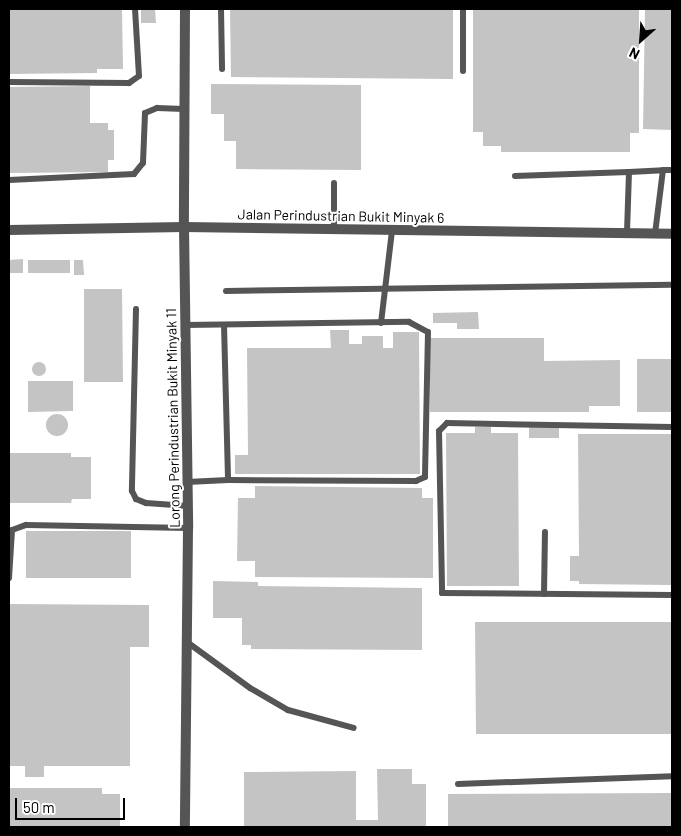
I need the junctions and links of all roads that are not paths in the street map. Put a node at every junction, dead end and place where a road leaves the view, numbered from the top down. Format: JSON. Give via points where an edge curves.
{"nodes":[{"id":1,"x":135,"y":9,"type":"edge"},
{"id":2,"x":184,"y":9,"type":"edge"},
{"id":3,"x":221,"y":9,"type":"edge"},
{"id":4,"x":463,"y":9,"type":"edge"},
{"id":5,"x":222,"y":69,"type":"dead end"},
{"id":6,"x":463,"y":71,"type":"dead end"},
{"id":7,"x":9,"y":82,"type":"edge"},
{"id":8,"x":184,"y":109,"type":"junction"},
{"id":9,"x":663,"y":170,"type":"junction"},
{"id":10,"x":672,"y":170,"type":"edge"},
{"id":11,"x":629,"y":172,"type":"junction"},
{"id":12,"x":515,"y":176,"type":"dead end"},
{"id":13,"x":9,"y":180,"type":"edge"},
{"id":14,"x":334,"y":182,"type":"dead end"},
{"id":15,"x":184,"y":227,"type":"junction"},
{"id":16,"x":9,"y":230,"type":"edge"},
{"id":17,"x":334,"y":230,"type":"junction"},
{"id":18,"x":392,"y":231,"type":"junction"},
{"id":19,"x":627,"y":233,"type":"junction"},
{"id":20,"x":655,"y":234,"type":"junction"},
{"id":21,"x":672,"y":234,"type":"edge"},
{"id":22,"x":672,"y":285,"type":"edge"},
{"id":23,"x":384,"y":289,"type":"junction"},
{"id":24,"x":226,"y":292,"type":"dead end"},
{"id":25,"x":136,"y":310,"type":"dead end"},
{"id":26,"x":380,"y":323,"type":"junction"},
{"id":27,"x":185,"y":325,"type":"junction"},
{"id":28,"x":224,"y":325,"type":"junction"},
{"id":29,"x":672,"y":427,"type":"edge"},
{"id":30,"x":228,"y":480,"type":"junction"},
{"id":31,"x":187,"y":482,"type":"junction"},
{"id":32,"x":188,"y":506,"type":"junction"},
{"id":33,"x":188,"y":528,"type":"junction"},
{"id":34,"x":545,"y":532,"type":"dead end"},
{"id":35,"x":9,"y":578,"type":"edge"},
{"id":36,"x":544,"y":594,"type":"junction"},
{"id":37,"x":672,"y":595,"type":"edge"},
{"id":38,"x":186,"y":642,"type":"junction"},
{"id":39,"x":354,"y":728,"type":"dead end"},
{"id":40,"x":672,"y":776,"type":"edge"},
{"id":41,"x":458,"y":784,"type":"dead end"},
{"id":42,"x":185,"y":827,"type":"edge"}],
"edges":[{"from":1,"to":7,"type":"lane","via":[[139,76],[129,83]]},
{"from":2,"to":8,"type":"street","name":"Lorong Perindustrian Bukit Minyak 11"},
{"from":3,"to":5,"type":"lane"},
{"from":4,"to":6,"type":"lane"},
{"from":8,"to":13,"type":"lane","via":[[157,108],[145,113],[143,162],[134,174]]},
{"from":8,"to":15,"type":"street","name":"Lorong Perindustrian Bukit Minyak 11"},
{"from":9,"to":10,"type":"lane"},
{"from":9,"to":11,"type":"lane"},
{"from":9,"to":20,"type":"lane"},
{"from":11,"to":12,"type":"lane"},
{"from":11,"to":19,"type":"lane"},
{"from":14,"to":17,"type":"lane"},
{"from":15,"to":16,"type":"street","name":"Jalan Perindustrian Bukit Minyak 6"},
{"from":15,"to":17,"type":"street","name":"Jalan Perindustrian Bukit Minyak 6"},
{"from":15,"to":27,"type":"street","name":"Lorong Perindustrian Bukit Minyak 11"},
{"from":17,"to":18,"type":"street","name":"Jalan Perindustrian Bukit Minyak 6"},
{"from":18,"to":19,"type":"street","name":"Jalan Perindustrian Bukit Minyak 6"},
{"from":18,"to":23,"type":"lane"},
{"from":19,"to":20,"type":"street","name":"Jalan Perindustrian Bukit Minyak 6"},
{"from":20,"to":21,"type":"street","name":"Jalan Perindustrian Bukit Minyak 6"},
{"from":22,"to":23,"type":"lane"},
{"from":23,"to":24,"type":"lane"},
{"from":23,"to":26,"type":"lane"},
{"from":25,"to":32,"type":"lane","via":[[132,491],[136,499],[146,503]]},
{"from":26,"to":28,"type":"lane"},
{"from":26,"to":30,"type":"lane","via":[[409,322],[428,332],[425,477],[416,481]]},
{"from":27,"to":28,"type":"lane"},
{"from":27,"to":31,"type":"street","name":"Lorong Perindustrian Bukit Minyak 11"},
{"from":28,"to":30,"type":"lane"},
{"from":29,"to":36,"type":"lane","via":[[447,423],[439,431],[442,593]]},
{"from":30,"to":31,"type":"lane"},
{"from":31,"to":32,"type":"street","name":"Lorong Perindustrian Bukit Minyak 11"},
{"from":32,"to":33,"type":"street","name":"Lorong Perindustrian Bukit Minyak 11"},
{"from":33,"to":35,"type":"lane","via":[[26,525],[12,530]]},
{"from":33,"to":38,"type":"street","name":"Lorong Perindustrian Bukit Minyak 11"},
{"from":34,"to":36,"type":"lane"},
{"from":36,"to":37,"type":"lane"},
{"from":38,"to":39,"type":"lane","via":[[250,688],[288,710]]},
{"from":38,"to":42,"type":"street","name":"Lorong Perindustrian Bukit Minyak 11"},
{"from":40,"to":41,"type":"lane"}]}
